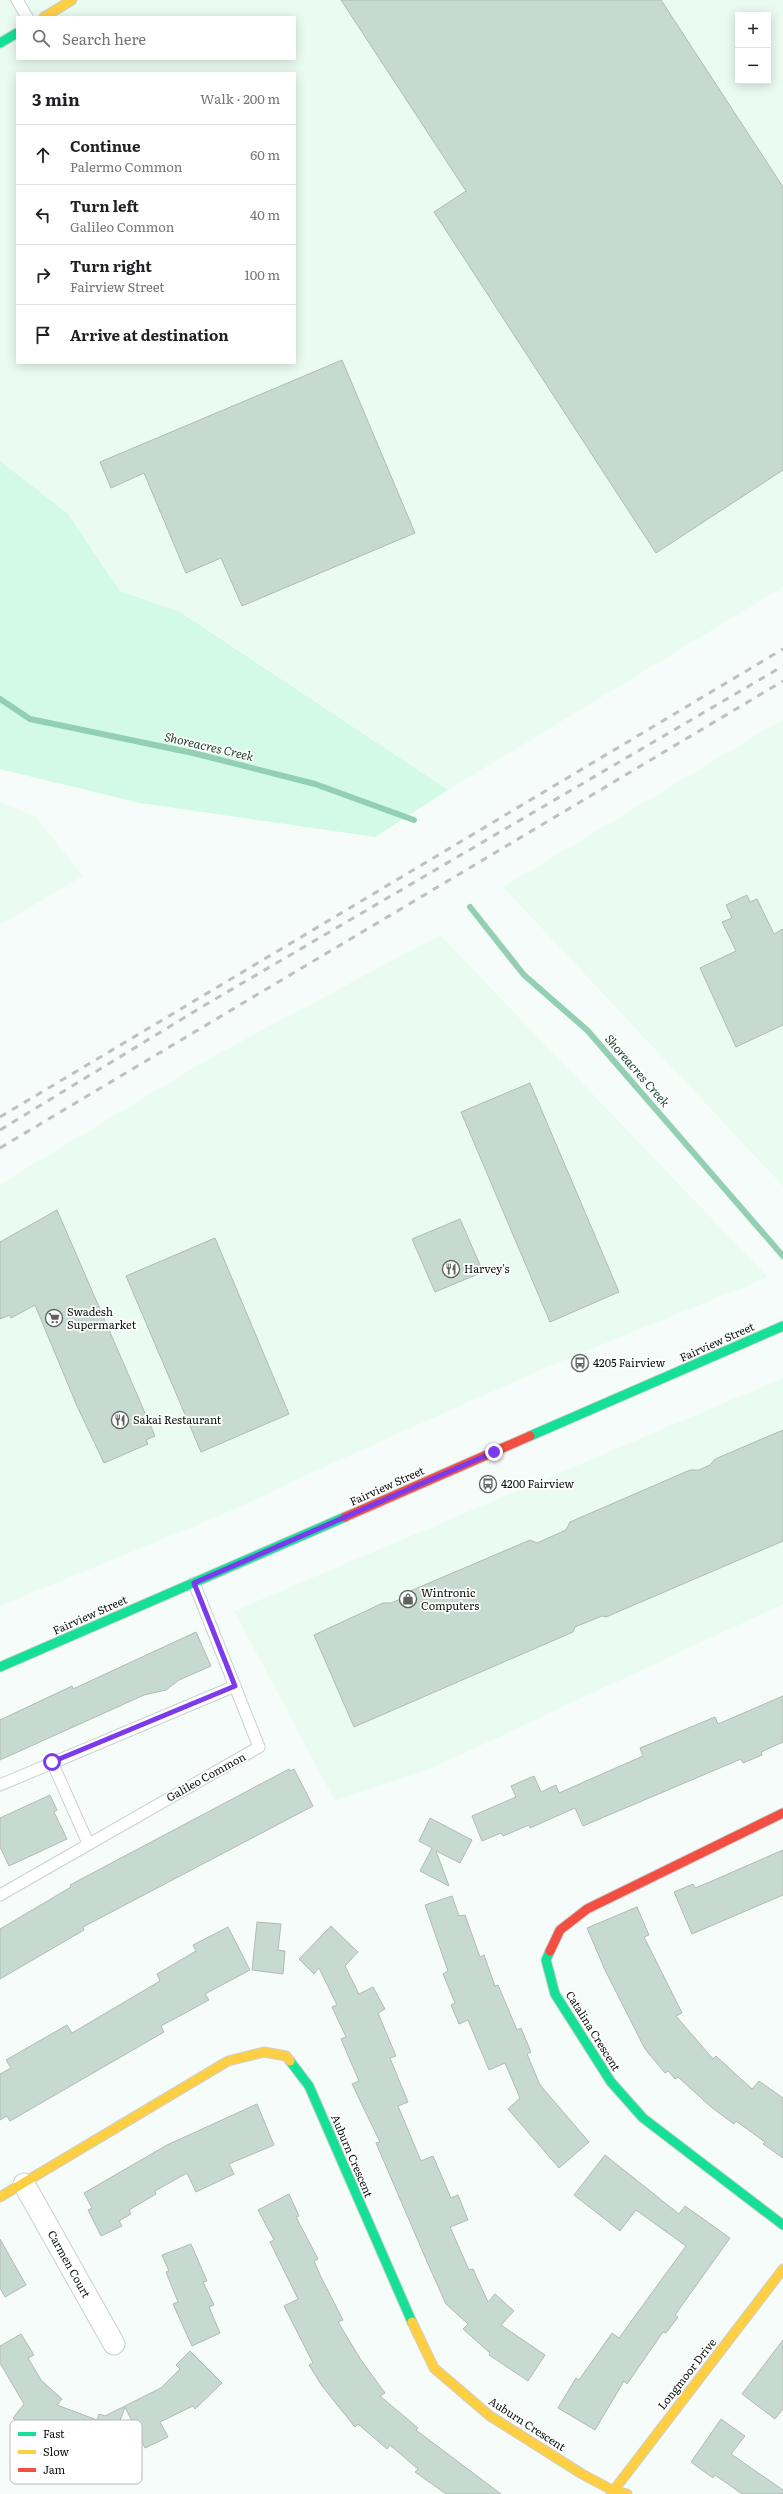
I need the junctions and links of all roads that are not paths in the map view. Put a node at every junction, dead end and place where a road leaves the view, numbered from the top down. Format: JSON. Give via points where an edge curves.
{"nodes":[{"id":1,"x":17,"y":0,"type":"edge"},
{"id":2,"x":72,"y":0,"type":"edge"},
{"id":3,"x":25,"y":16,"type":"edge"},
{"id":4,"x":46,"y":16,"type":"edge"},
{"id":5,"x":16,"y":34,"type":"edge"},
{"id":6,"x":0,"y":43,"type":"edge"},
{"id":7,"x":783,"y":1326,"type":"edge"},
{"id":8,"x":194,"y":1583,"type":"junction"},
{"id":9,"x":0,"y":1667,"type":"edge"},
{"id":10,"x":235,"y":1686,"type":"junction"},
{"id":11,"x":52,"y":1762,"type":"junction"},
{"id":12,"x":0,"y":1785,"type":"edge"},
{"id":13,"x":783,"y":1813,"type":"edge"},
{"id":14,"x":88,"y":1842,"type":"junction"},
{"id":15,"x":0,"y":1895,"type":"edge"},
{"id":16,"x":24,"y":2184,"type":"junction"},
{"id":17,"x":0,"y":2197,"type":"edge"},
{"id":18,"x":783,"y":2225,"type":"edge"},
{"id":19,"x":783,"y":2269,"type":"edge"},
{"id":20,"x":114,"y":2344,"type":"dead end"},
{"id":21,"x":611,"y":2492,"type":"edge"},
{"id":22,"x":627,"y":2494,"type":"edge"}],
"edges":[{"from":1,"to":3,"type":"lane"},
{"from":2,"to":4,"type":"street"},
{"from":5,"to":6,"type":"street"},
{"from":7,"to":8,"type":"street","name":"Fairview Street"},
{"from":8,"to":9,"type":"street","name":"Fairview Street"},
{"from":8,"to":10,"type":"lane","name":"Galileo Common"},
{"from":10,"to":11,"type":"lane"},
{"from":10,"to":14,"type":"lane","name":"Galileo Common","via":[[259,1747]]},
{"from":11,"to":12,"type":"lane"},
{"from":11,"to":14,"type":"lane"},
{"from":13,"to":18,"type":"street","name":"Catalina Crescent","via":[[587,1909],[560,1930],[546,1960],[555,1994],[611,2082],[643,2118]]},
{"from":14,"to":15,"type":"lane","name":"Galileo Common"},
{"from":16,"to":17,"type":"street","name":"Auburn Crescent"},
{"from":16,"to":20,"type":"street","name":"Carmen Court"},
{"from":16,"to":21,"type":"street","name":"Auburn Crescent","via":[[228,2061],[264,2052],[286,2056],[309,2086],[434,2368],[490,2416]]},
{"from":19,"to":21,"type":"street","name":"Longmoor Drive"},
{"from":21,"to":22,"type":"street","name":"Auburn Crescent"}]}
